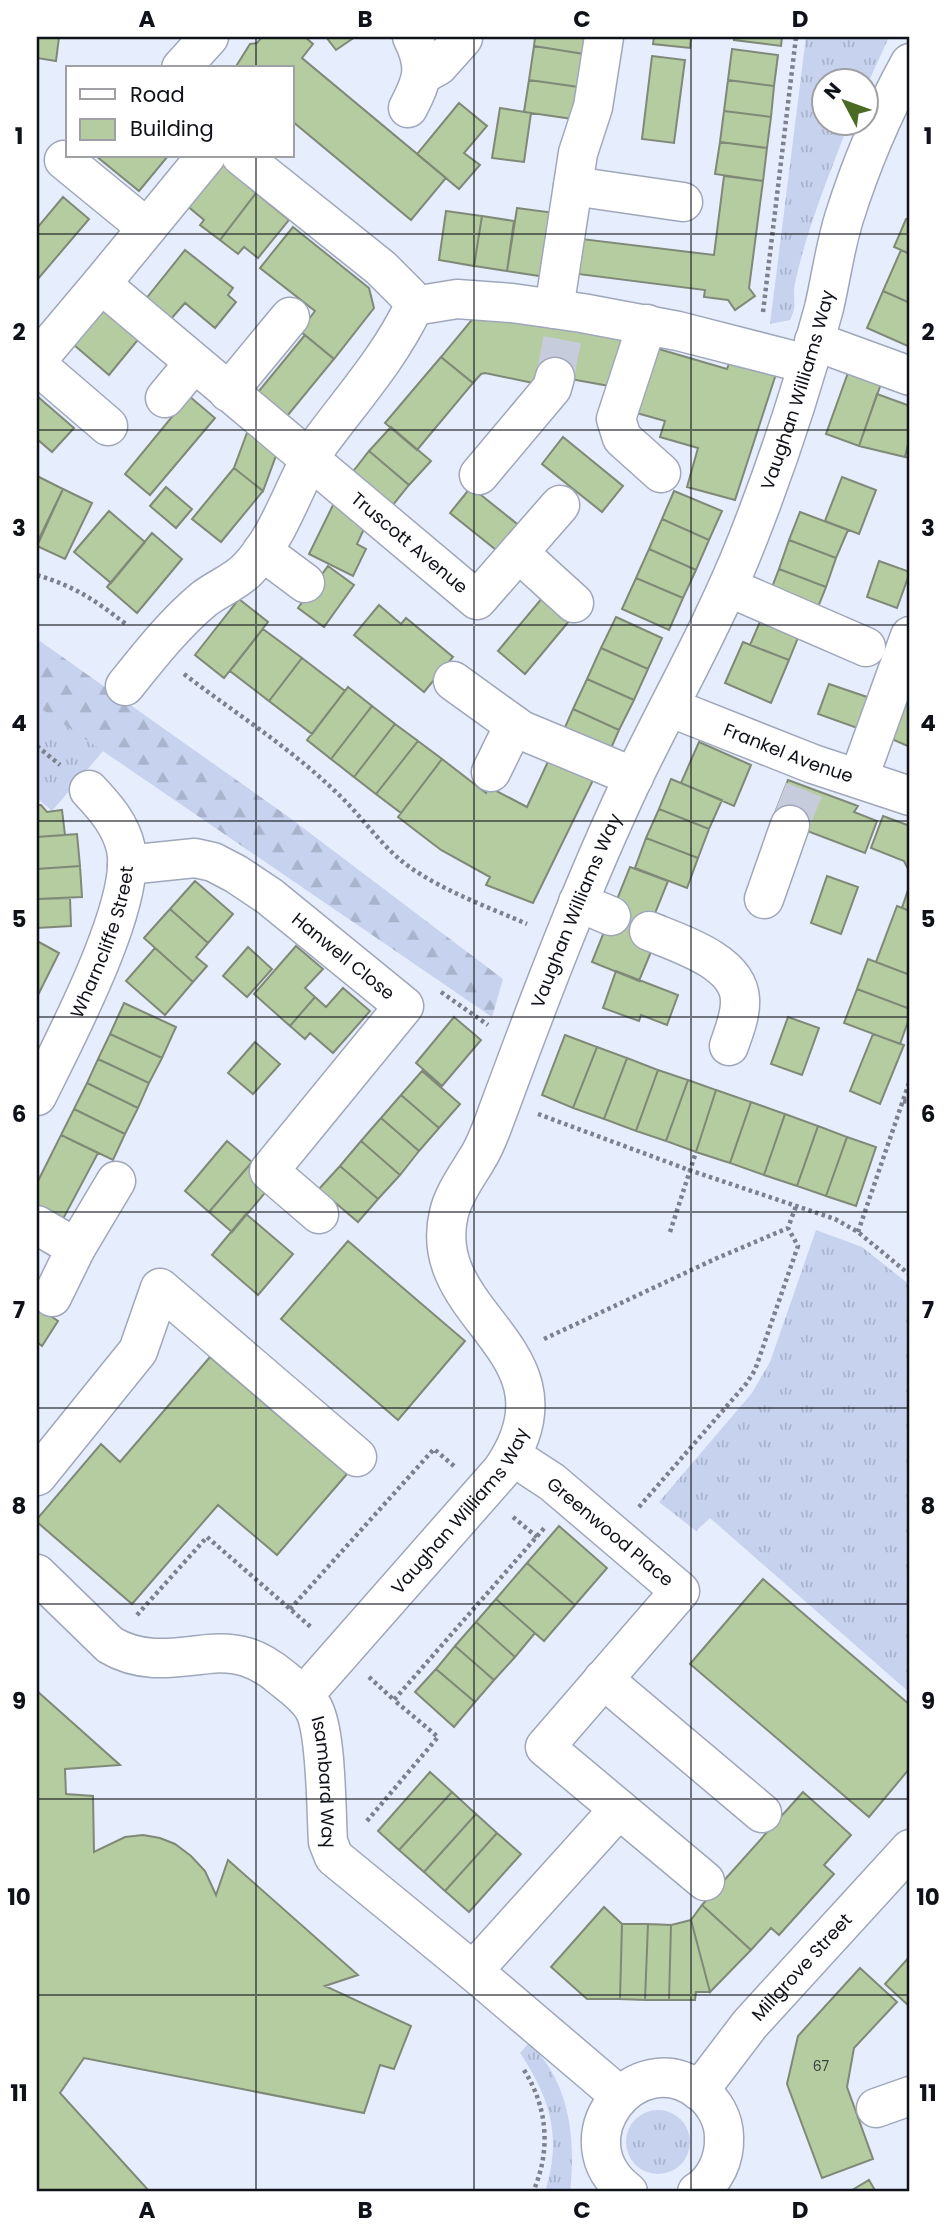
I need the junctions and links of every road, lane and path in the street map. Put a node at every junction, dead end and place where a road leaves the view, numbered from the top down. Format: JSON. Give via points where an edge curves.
{"nodes":[{"id":1,"x":208,"y":37,"type":"edge"},
{"id":2,"x":411,"y":37,"type":"edge"},
{"id":3,"x":604,"y":37,"type":"edge"},
{"id":4,"x":796,"y":37,"type":"edge"},
{"id":5,"x":463,"y":38,"type":"edge"},
{"id":6,"x":910,"y":63,"type":"edge"},
{"id":7,"x":183,"y":66,"type":"edge"},
{"id":8,"x":204,"y":158,"type":"edge"},
{"id":9,"x":244,"y":158,"type":"edge"},
{"id":10,"x":64,"y":160,"type":"dead end"},
{"id":11,"x":573,"y":186,"type":"junction"},
{"id":12,"x":683,"y":202,"type":"dead end"},
{"id":13,"x":147,"y":228,"type":"junction"},
{"id":14,"x":102,"y":284,"type":"junction"},
{"id":15,"x":414,"y":306,"type":"junction"},
{"id":16,"x":563,"y":315,"type":"junction"},
{"id":17,"x":290,"y":317,"type":"dead end"},
{"id":18,"x":647,"y":324,"type":"junction"},
{"id":19,"x":757,"y":351,"type":"junction"},
{"id":20,"x":810,"y":353,"type":"junction"},
{"id":21,"x":37,"y":363,"type":"edge"},
{"id":22,"x":194,"y":363,"type":"junction"},
{"id":23,"x":910,"y":376,"type":"edge"},
{"id":24,"x":555,"y":377,"type":"tunnel mouth"},
{"id":25,"x":228,"y":392,"type":"junction"},
{"id":26,"x":165,"y":398,"type":"dead end"},
{"id":27,"x":108,"y":426,"type":"dead end"},
{"id":28,"x":310,"y":458,"type":"junction"},
{"id":29,"x":661,"y":473,"type":"dead end"},
{"id":30,"x":479,"y":475,"type":"dead end"},
{"id":31,"x":560,"y":505,"type":"dead end"},
{"id":32,"x":262,"y":551,"type":"junction"},
{"id":33,"x":519,"y":553,"type":"junction"},
{"id":34,"x":37,"y":575,"type":"edge"},
{"id":35,"x":305,"y":583,"type":"dead end"},
{"id":36,"x":728,"y":587,"type":"junction"},
{"id":37,"x":574,"y":603,"type":"dead end"},
{"id":38,"x":910,"y":636,"type":"edge"},
{"id":39,"x":866,"y":647,"type":"dead end"},
{"id":40,"x":156,"y":648,"type":"junction"},
{"id":41,"x":453,"y":681,"type":"dead end"},
{"id":42,"x":125,"y":686,"type":"dead end"},
{"id":43,"x":669,"y":707,"type":"junction"},
{"id":44,"x":514,"y":725,"type":"junction"},
{"id":45,"x":491,"y":772,"type":"dead end"},
{"id":46,"x":634,"y":777,"type":"junction"},
{"id":47,"x":859,"y":777,"type":"junction"},
{"id":48,"x":89,"y":790,"type":"dead end"},
{"id":49,"x":910,"y":796,"type":"edge"},
{"id":50,"x":790,"y":825,"type":"tunnel mouth"},
{"id":51,"x":127,"y":865,"type":"junction"},
{"id":52,"x":764,"y":900,"type":"dead end"},
{"id":53,"x":649,"y":931,"type":"dead end"},
{"id":54,"x":564,"y":939,"type":"junction"},
{"id":55,"x":404,"y":1006,"type":"junction"},
{"id":56,"x":729,"y":1046,"type":"dead end"},
{"id":57,"x":520,"y":1049,"type":"junction"},
{"id":58,"x":910,"y":1080,"type":"edge"},
{"id":59,"x":37,"y":1096,"type":"edge"},
{"id":60,"x":502,"y":1101,"type":"junction"},
{"id":61,"x":903,"y":1101,"type":"junction"},
{"id":62,"x":910,"y":1102,"type":"edge"},
{"id":63,"x":696,"y":1152,"type":"dead end"},
{"id":64,"x":689,"y":1170,"type":"junction"},
{"id":65,"x":116,"y":1181,"type":"dead end"},
{"id":66,"x":796,"y":1206,"type":"junction"},
{"id":67,"x":319,"y":1214,"type":"dead end"},
{"id":68,"x":37,"y":1225,"type":"edge"},
{"id":69,"x":788,"y":1228,"type":"junction"},
{"id":70,"x":858,"y":1231,"type":"junction"},
{"id":71,"x":670,"y":1232,"type":"dead end"},
{"id":72,"x":76,"y":1248,"type":"junction"},
{"id":73,"x":910,"y":1275,"type":"edge"},
{"id":74,"x":52,"y":1297,"type":"dead end"},
{"id":75,"x":540,"y":1341,"type":"dead end"},
{"id":76,"x":512,"y":1456,"type":"junction"},
{"id":77,"x":357,"y":1457,"type":"dead end"},
{"id":78,"x":37,"y":1476,"type":"edge"},
{"id":79,"x":597,"y":1520,"type":"junction"},
{"id":80,"x":550,"y":1522,"type":"dead end"},
{"id":81,"x":37,"y":1574,"type":"edge"},
{"id":82,"x":110,"y":1645,"type":"junction"},
{"id":83,"x":341,"y":1653,"type":"junction"},
{"id":84,"x":603,"y":1679,"type":"junction"},
{"id":85,"x":304,"y":1695,"type":"junction"},
{"id":86,"x":394,"y":1700,"type":"junction"},
{"id":87,"x":619,"y":1809,"type":"junction"},
{"id":88,"x":762,"y":1814,"type":"dead end"},
{"id":89,"x":361,"y":1828,"type":"dead end"},
{"id":90,"x":910,"y":1849,"type":"edge"},
{"id":91,"x":705,"y":1881,"type":"dead end"},
{"id":92,"x":473,"y":1971,"type":"junction"},
{"id":93,"x":519,"y":2062,"type":"dead end"},
{"id":94,"x":699,"y":2091,"type":"junction"},
{"id":95,"x":620,"y":2096,"type":"junction"},
{"id":96,"x":712,"y":2188,"type":"edge"},
{"id":97,"x":622,"y":2191,"type":"edge"},
{"id":98,"x":533,"y":2192,"type":"edge"}],
"edges":[{"from":1,"to":7,"type":"street"},
{"from":2,"to":5,"type":"street","via":[[420,53],[415,92]]},
{"from":3,"to":11,"type":"street"},
{"from":4,"to":19,"type":"path"},
{"from":6,"to":20,"type":"street","name":"Vaughan Williams Way","via":[[859,172]]},
{"from":8,"to":13,"type":"street"},
{"from":9,"to":15,"type":"street","via":[[381,268]]},
{"from":10,"to":13,"type":"street"},
{"from":11,"to":12,"type":"street"},
{"from":11,"to":16,"type":"street"},
{"from":13,"to":14,"type":"street"},
{"from":14,"to":21,"type":"street"},
{"from":14,"to":22,"type":"street","name":"Truscott Avenue"},
{"from":15,"to":16,"type":"street","via":[[457,299]]},
{"from":15,"to":28,"type":"street","via":[[379,366]]},
{"from":16,"to":18,"type":"street"},
{"from":17,"to":25,"type":"street"},
{"from":18,"to":19,"type":"street"},
{"from":18,"to":29,"type":"street","via":[[616,419],[622,438]]},
{"from":19,"to":20,"type":"street"},
{"from":20,"to":23,"type":"street"},
{"from":20,"to":36,"type":"street","name":"Vaughan Williams Way","via":[[771,476]]},
{"from":21,"to":27,"type":"street"},
{"from":22,"to":25,"type":"street","name":"Truscott Avenue"},
{"from":22,"to":26,"type":"street"},
{"from":24,"to":30,"type":"street","via":[[552,388]]},
{"from":25,"to":28,"type":"street","name":"Truscott Avenue"},
{"from":28,"to":32,"type":"street","via":[[289,507]]},
{"from":28,"to":33,"type":"street","name":"Truscott Avenue","via":[[477,600]]},
{"from":31,"to":33,"type":"street","name":"Truscott Avenue"},
{"from":32,"to":35,"type":"street"},
{"from":32,"to":40,"type":"street","via":[[246,571],[202,601]]},
{"from":33,"to":37,"type":"street"},
{"from":34,"to":40,"type":"path","via":[[92,598]]},
{"from":36,"to":39,"type":"street"},
{"from":36,"to":43,"type":"street","name":"Vaughan Williams Way"},
{"from":38,"to":47,"type":"street"},
{"from":40,"to":42,"type":"street"},
{"from":40,"to":54,"type":"path","via":[[180,672],[314,772],[411,868]]},
{"from":41,"to":44,"type":"street"},
{"from":43,"to":46,"type":"street","name":"Vaughan Williams Way"},
{"from":43,"to":47,"type":"street","name":"Frankel Avenue","via":[[809,775]]},
{"from":44,"to":45,"type":"street"},
{"from":44,"to":46,"type":"street"},
{"from":46,"to":54,"type":"street","name":"Vaughan Williams Way","via":[[594,909]]},
{"from":47,"to":49,"type":"street","name":"Frankel Avenue"},
{"from":48,"to":51,"type":"street","name":"Wharncliffe Street","via":[[113,817],[126,849]]},
{"from":50,"to":52,"type":"street"},
{"from":51,"to":55,"type":"street","name":"Hanwell Close","via":[[195,858],[224,868],[269,896]]},
{"from":51,"to":59,"type":"street","name":"Wharncliffe Street","via":[[112,930]]},
{"from":53,"to":56,"type":"street","via":[[712,960],[733,979],[740,997]]},
{"from":54,"to":57,"type":"street","name":"Vaughan Williams Way"},
{"from":55,"to":57,"type":"path","via":[[428,990],[439,990]]},
{"from":55,"to":67,"type":"street","name":"Hanwell Close","via":[[269,1171]]},
{"from":57,"to":60,"type":"street","name":"Vaughan Williams Way"},
{"from":58,"to":61,"type":"path"},
{"from":60,"to":64,"type":"path"},
{"from":60,"to":76,"type":"street","name":"Vaughan Williams Way","via":[[479,1157],[454,1199],[447,1229],[451,1261],[463,1291],[508,1349],[523,1383],[524,1419]]},
{"from":61,"to":62,"type":"path"},
{"from":61,"to":70,"type":"path"},
{"from":63,"to":64,"type":"path"},
{"from":64,"to":66,"type":"path"},
{"from":64,"to":71,"type":"path"},
{"from":65,"to":72,"type":"street"},
{"from":66,"to":69,"type":"path"},
{"from":66,"to":70,"type":"path"},
{"from":68,"to":72,"type":"street"},
{"from":69,"to":75,"type":"path"},
{"from":69,"to":79,"type":"path","via":[[798,1246],[746,1384],[634,1514],[617,1499]]},
{"from":70,"to":73,"type":"path"},
{"from":72,"to":74,"type":"street"},
{"from":76,"to":79,"type":"street","name":"Greenwood Place"},
{"from":76,"to":83,"type":"street","name":"Vaughan Williams Way"},
{"from":77,"to":78,"type":"street","via":[[160,1288],[138,1351]]},
{"from":79,"to":84,"type":"street","name":"Greenwood Place","via":[[680,1591]]},
{"from":80,"to":86,"type":"path"},
{"from":81,"to":82,"type":"street","name":"Isambard Way"},
{"from":82,"to":83,"type":"path","via":[[206,1537]]},
{"from":82,"to":85,"type":"street","name":"Isambard Way","via":[[145,1658],[242,1654],[269,1666]]},
{"from":83,"to":85,"type":"street","name":"Vaughan Williams Way"},
{"from":83,"to":86,"type":"path"},
{"from":84,"to":87,"type":"street","name":"Greenwood Place","via":[[545,1746]]},
{"from":84,"to":88,"type":"street"},
{"from":85,"to":92,"type":"street","name":"Isambard Way","via":[[321,1730],[328,1843],[334,1857]]},
{"from":86,"to":89,"type":"path","via":[[438,1737]]},
{"from":87,"to":91,"type":"street","name":"Greenwood Place"},
{"from":87,"to":92,"type":"street"},
{"from":90,"to":94,"type":"street","name":"Millgrove Street","via":[[750,2024]]},
{"from":92,"to":95,"type":"street","name":"Isambard Way"},
{"from":93,"to":98,"type":"path","via":[[538,2097],[544,2128],[544,2162]]},
{"from":94,"to":95,"type":"street","via":[[683,2082],[659,2078],[637,2084]]},
{"from":94,"to":96,"type":"street","via":[[718,2112],[724,2134]]},
{"from":95,"to":97,"type":"street","via":[[604,2119],[601,2146],[609,2172]]}]}
